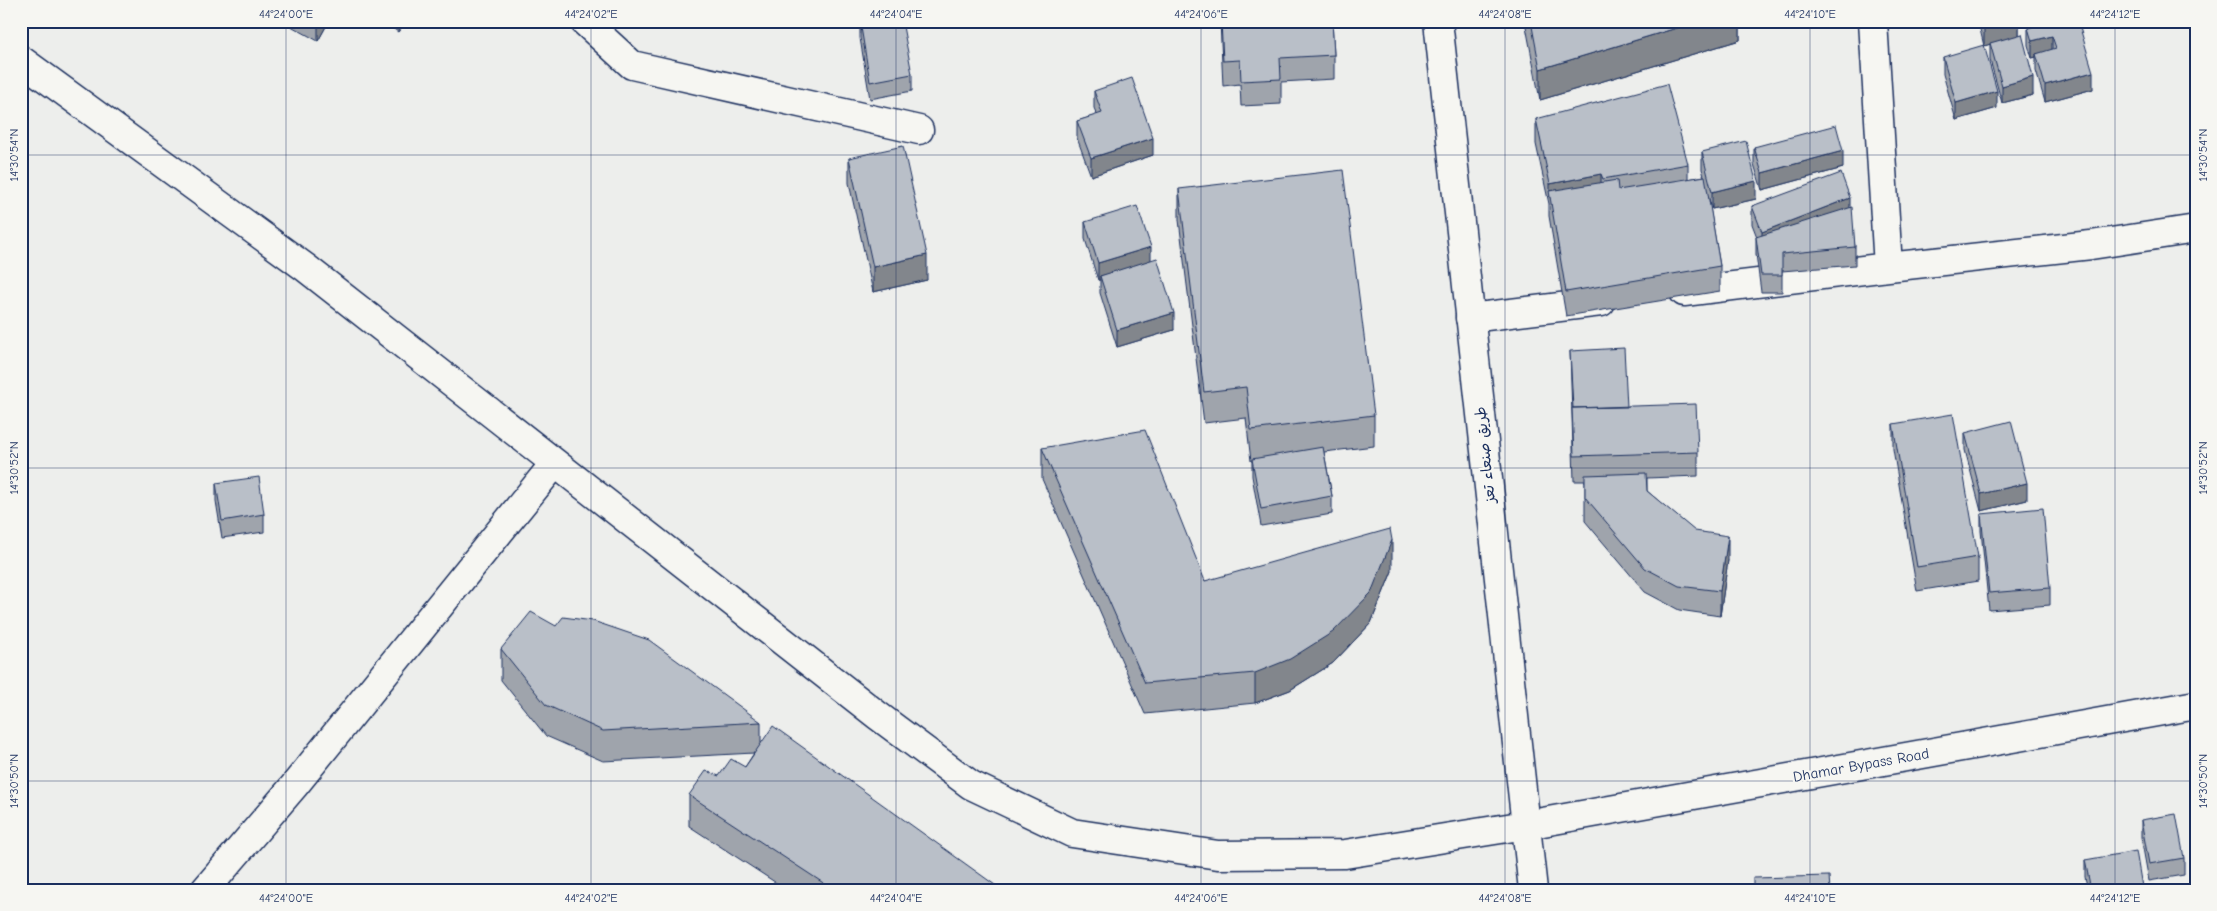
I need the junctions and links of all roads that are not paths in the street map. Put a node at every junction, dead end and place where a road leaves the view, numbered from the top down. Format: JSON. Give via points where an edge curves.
{"nodes":[{"id":1,"x":584,"y":21,"type":"edge"},
{"id":2,"x":1438,"y":21,"type":"edge"},
{"id":3,"x":1873,"y":21,"type":"edge"},
{"id":4,"x":21,"y":60,"type":"edge"},
{"id":5,"x":919,"y":130,"type":"dead end"},
{"id":6,"x":2196,"y":229,"type":"edge"},
{"id":7,"x":1888,"y":267,"type":"junction"},
{"id":8,"x":1655,"y":296,"type":"edge"},
{"id":9,"x":1626,"y":299,"type":"edge"},
{"id":10,"x":1470,"y":318,"type":"junction"},
{"id":11,"x":555,"y":463,"type":"junction"},
{"id":12,"x":2196,"y":705,"type":"edge"},
{"id":13,"x":1526,"y":824,"type":"junction"},
{"id":14,"x":205,"y":890,"type":"edge"},
{"id":15,"x":1533,"y":890,"type":"edge"}],
"edges":[{"from":1,"to":5,"type":"main road","via":[[632,65]]},
{"from":2,"to":10,"type":"main road","name":"طريق صنعاء تعز"},
{"from":3,"to":7,"type":"main road"},
{"from":4,"to":11,"type":"main road","name":"Dhamar Bypass Road","via":[[306,268]]},
{"from":6,"to":7,"type":"main road","via":[[2091,246]]},
{"from":7,"to":8,"type":"main road"},
{"from":9,"to":10,"type":"main road"},
{"from":10,"to":13,"type":"main road","name":"طريق صنعاء تعز"},
{"from":11,"to":13,"type":"main road","name":"Dhamar Bypass Road","via":[[877,715],[972,785],[1072,833],[1218,856],[1345,854]]},
{"from":11,"to":14,"type":"main road","via":[[294,786]]},
{"from":12,"to":13,"type":"main road","name":"Dhamar Bypass Road"},
{"from":13,"to":15,"type":"main road","name":"طريق صنعاء تعز"}]}
